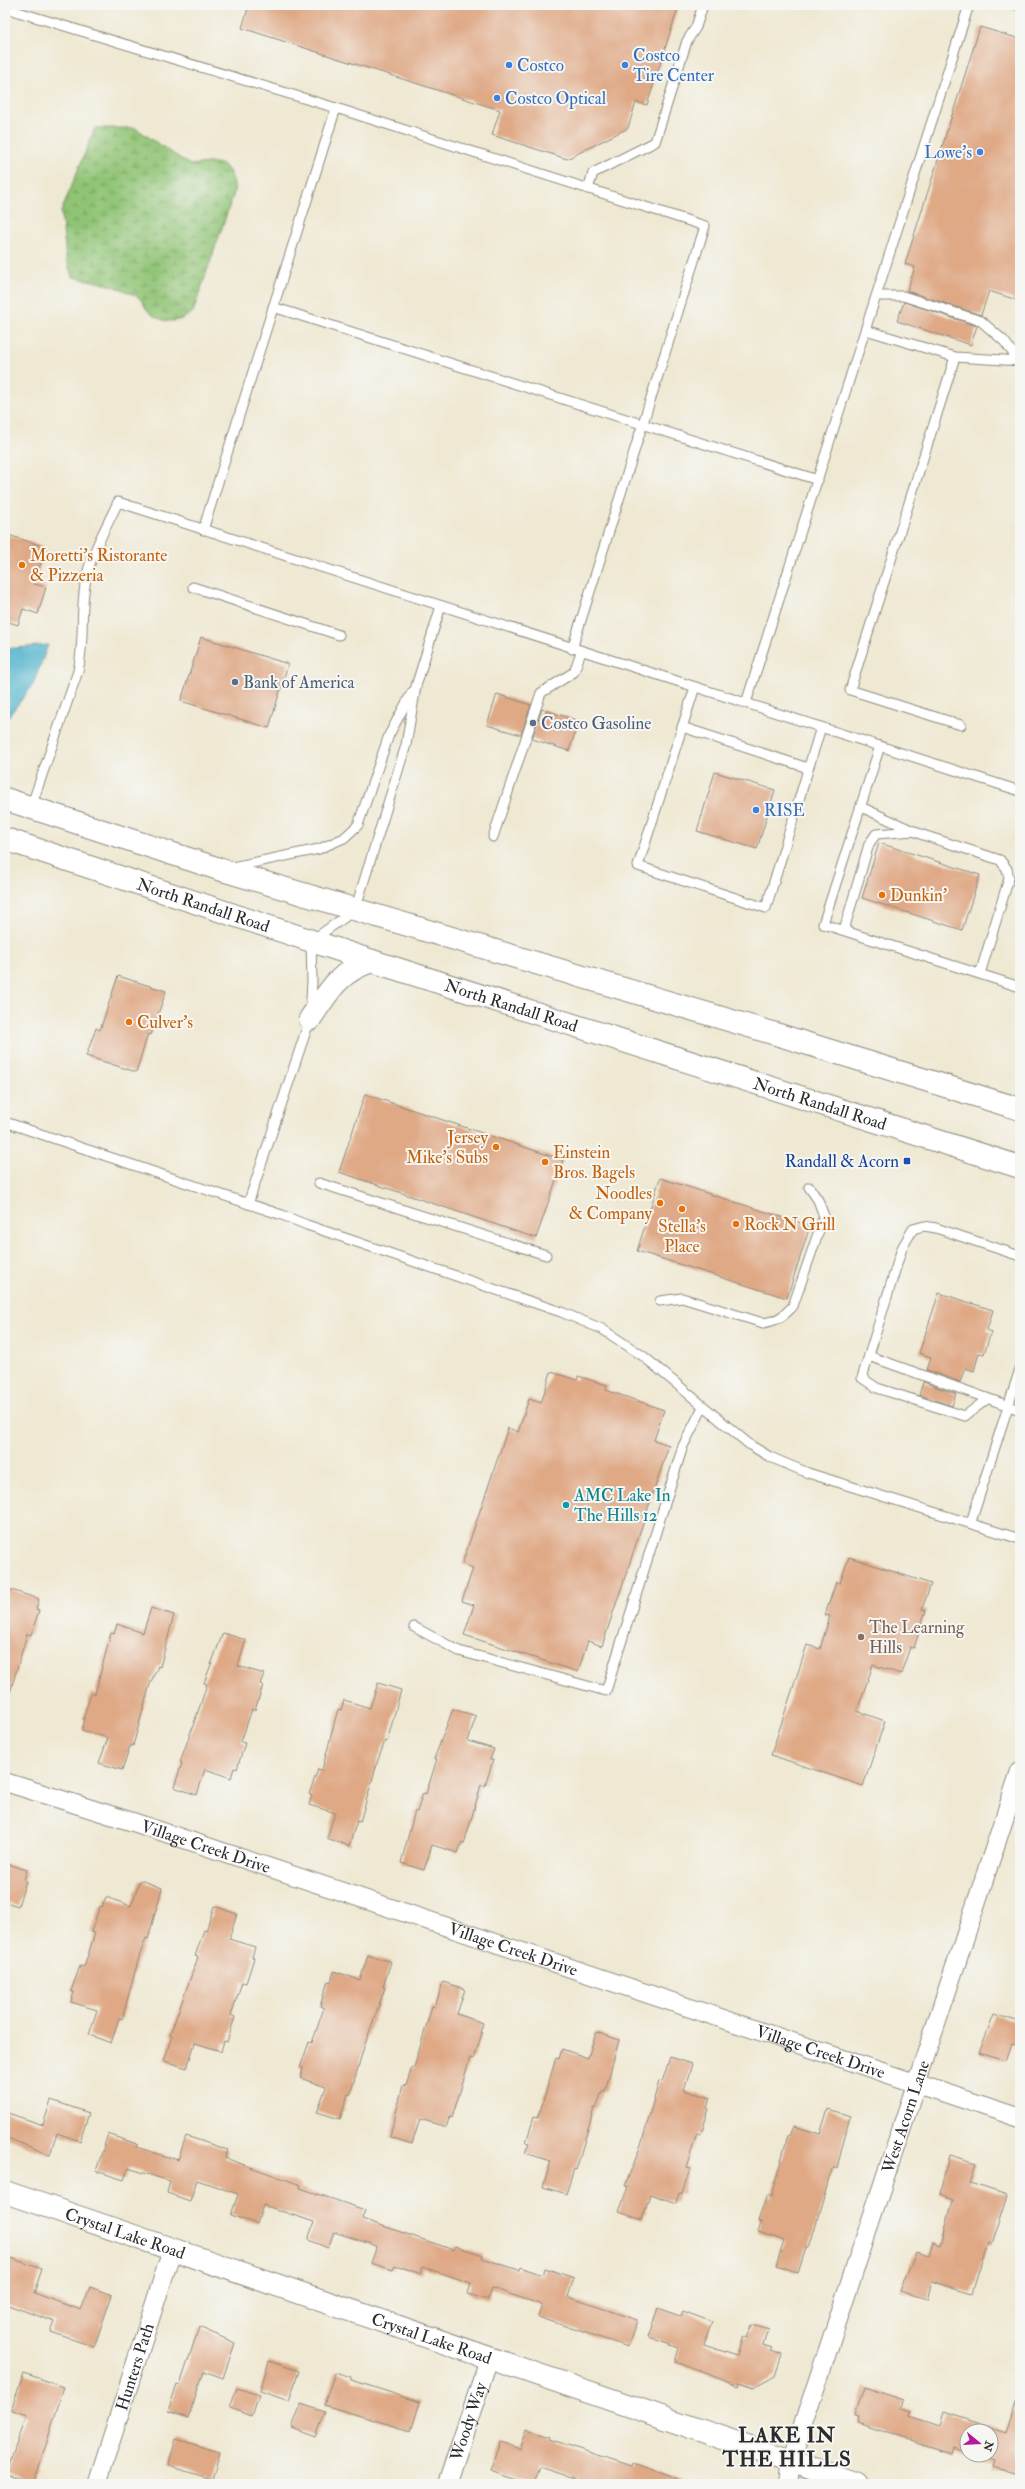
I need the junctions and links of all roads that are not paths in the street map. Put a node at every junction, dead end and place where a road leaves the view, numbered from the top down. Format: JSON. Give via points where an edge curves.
{"nodes":[{"id":1,"x":703,"y":5,"type":"edge"},
{"id":2,"x":969,"y":5,"type":"edge"},
{"id":3,"x":1017,"y":5,"type":"edge"},
{"id":4,"x":1020,"y":6,"type":"edge"},
{"id":5,"x":5,"y":8,"type":"edge"},
{"id":6,"x":336,"y":108,"type":"junction"},
{"id":7,"x":588,"y":189,"type":"junction"},
{"id":8,"x":877,"y":296,"type":"junction"},
{"id":9,"x":273,"y":307,"type":"junction"},
{"id":10,"x":866,"y":330,"type":"junction"},
{"id":11,"x":955,"y":358,"type":"junction"},
{"id":12,"x":1020,"y":361,"type":"edge"},
{"id":13,"x":642,"y":425,"type":"junction"},
{"id":14,"x":818,"y":480,"type":"junction"},
{"id":15,"x":203,"y":530,"type":"junction"},
{"id":16,"x":193,"y":587,"type":"dead end"},
{"id":17,"x":441,"y":606,"type":"junction"},
{"id":18,"x":339,"y":635,"type":"dead end"},
{"id":19,"x":576,"y":650,"type":"junction"},
{"id":20,"x":416,"y":686,"type":"junction"},
{"id":21,"x":694,"y":687,"type":"junction"},
{"id":22,"x":746,"y":703,"type":"junction"},
{"id":23,"x":961,"y":725,"type":"dead end"},
{"id":24,"x":682,"y":727,"type":"junction"},
{"id":25,"x":821,"y":727,"type":"junction"},
{"id":26,"x":880,"y":746,"type":"junction"},
{"id":27,"x":808,"y":768,"type":"junction"},
{"id":28,"x":1020,"y":791,"type":"edge"},
{"id":29,"x":5,"y":799,"type":"edge"},
{"id":30,"x":31,"y":807,"type":"junction"},
{"id":31,"x":861,"y":807,"type":"junction"},
{"id":32,"x":914,"y":831,"type":"junction"},
{"id":33,"x":493,"y":837,"type":"dead end"},
{"id":34,"x":5,"y":839,"type":"edge"},
{"id":35,"x":222,"y":870,"type":"junction"},
{"id":36,"x":355,"y":910,"type":"junction"},
{"id":37,"x":844,"y":930,"type":"junction"},
{"id":38,"x":311,"y":941,"type":"junction"},
{"id":39,"x":372,"y":961,"type":"junction"},
{"id":40,"x":980,"y":974,"type":"junction"},
{"id":41,"x":1020,"y":987,"type":"edge"},
{"id":42,"x":310,"y":1019,"type":"junction"},
{"id":43,"x":1020,"y":1109,"type":"edge"},
{"id":44,"x":5,"y":1122,"type":"edge"},
{"id":45,"x":1020,"y":1167,"type":"edge"},
{"id":46,"x":319,"y":1183,"type":"dead end"},
{"id":47,"x":809,"y":1187,"type":"dead end"},
{"id":48,"x":248,"y":1204,"type":"junction"},
{"id":49,"x":546,"y":1255,"type":"dead end"},
{"id":50,"x":1020,"y":1256,"type":"edge"},
{"id":51,"x":660,"y":1302,"type":"dead end"},
{"id":52,"x":869,"y":1356,"type":"junction"},
{"id":53,"x":1020,"y":1369,"type":"edge"},
{"id":54,"x":987,"y":1399,"type":"junction"},
{"id":55,"x":1008,"y":1406,"type":"junction"},
{"id":56,"x":703,"y":1407,"type":"junction"},
{"id":57,"x":1020,"y":1410,"type":"edge"},
{"id":58,"x":970,"y":1522,"type":"junction"},
{"id":59,"x":1020,"y":1539,"type":"edge"},
{"id":60,"x":414,"y":1627,"type":"dead end"},
{"id":61,"x":1020,"y":1771,"type":"edge"},
{"id":62,"x":5,"y":1782,"type":"edge"},
{"id":63,"x":915,"y":2083,"type":"junction"},
{"id":64,"x":1020,"y":2118,"type":"edge"},
{"id":65,"x":5,"y":2192,"type":"edge"},
{"id":66,"x":172,"y":2250,"type":"junction"},
{"id":67,"x":489,"y":2360,"type":"junction"},
{"id":68,"x":791,"y":2462,"type":"junction"},
{"id":69,"x":97,"y":2484,"type":"edge"},
{"id":70,"x":447,"y":2484,"type":"edge"},
{"id":71,"x":788,"y":2484,"type":"edge"},
{"id":72,"x":857,"y":2484,"type":"edge"}],
"edges":[{"from":1,"to":7,"type":"lane","via":[[696,27],[687,41],[655,142],[593,173]]},
{"from":2,"to":8,"type":"lane"},
{"from":3,"to":4,"type":"lane"},
{"from":5,"to":6,"type":"lane"},
{"from":6,"to":7,"type":"lane"},
{"from":6,"to":9,"type":"lane"},
{"from":7,"to":13,"type":"lane","via":[[704,226]]},
{"from":8,"to":10,"type":"lane"},
{"from":8,"to":12,"type":"lane","via":[[903,296],[981,320],[1004,341]]},
{"from":9,"to":13,"type":"lane"},
{"from":9,"to":15,"type":"lane"},
{"from":10,"to":11,"type":"lane"},
{"from":10,"to":14,"type":"lane"},
{"from":11,"to":12,"type":"lane"},
{"from":11,"to":23,"type":"lane","via":[[850,690]]},
{"from":13,"to":14,"type":"lane"},
{"from":13,"to":19,"type":"lane"},
{"from":14,"to":22,"type":"lane"},
{"from":15,"to":17,"type":"lane"},
{"from":15,"to":30,"type":"lane","via":[[118,502],[91,563],[82,604],[83,648],[78,671]]},
{"from":16,"to":18,"type":"lane"},
{"from":17,"to":19,"type":"lane"},
{"from":17,"to":20,"type":"lane"},
{"from":19,"to":21,"type":"lane"},
{"from":19,"to":33,"type":"lane","via":[[574,672],[541,693]]},
{"from":20,"to":35,"type":"lane","via":[[389,735],[358,825],[344,838],[319,849]]},
{"from":20,"to":36,"type":"lane","via":[[406,745]]},
{"from":21,"to":22,"type":"lane"},
{"from":21,"to":24,"type":"lane"},
{"from":22,"to":25,"type":"lane"},
{"from":24,"to":27,"type":"lane"},
{"from":24,"to":27,"type":"lane","via":[[638,866],[766,908]]},
{"from":25,"to":26,"type":"lane"},
{"from":25,"to":27,"type":"lane"},
{"from":26,"to":28,"type":"lane"},
{"from":26,"to":31,"type":"lane"},
{"from":29,"to":30,"type":"main road"},
{"from":30,"to":35,"type":"main road"},
{"from":31,"to":32,"type":"lane"},
{"from":31,"to":37,"type":"lane","via":[[824,924]]},
{"from":32,"to":37,"type":"lane","via":[[876,834],[869,844]]},
{"from":32,"to":40,"type":"lane","via":[[1000,860],[1007,869],[1009,878]]},
{"from":34,"to":38,"type":"main road","name":"North Randall Road"},
{"from":35,"to":36,"type":"main road"},
{"from":36,"to":38,"type":"lane"},
{"from":36,"to":43,"type":"main road"},
{"from":37,"to":40,"type":"lane"},
{"from":38,"to":39,"type":"main road","name":"North Randall Road"},
{"from":38,"to":42,"type":"lane"},
{"from":39,"to":42,"type":"main road","via":[[353,967],[331,987]]},
{"from":39,"to":45,"type":"main road","name":"North Randall Road"},
{"from":40,"to":41,"type":"lane"},
{"from":42,"to":48,"type":"lane"},
{"from":44,"to":48,"type":"lane"},
{"from":46,"to":49,"type":"lane"},
{"from":47,"to":51,"type":"lane","via":[[818,1200],[824,1216],[793,1306],[785,1314],[774,1322],[763,1322],[682,1298]]},
{"from":48,"to":56,"type":"lane","via":[[561,1312],[602,1329],[649,1360]]},
{"from":50,"to":52,"type":"lane","via":[[936,1228],[924,1226],[914,1229],[902,1248]]},
{"from":52,"to":54,"type":"lane"},
{"from":52,"to":54,"type":"lane","via":[[862,1378],[877,1388],[965,1416]]},
{"from":53,"to":55,"type":"lane"},
{"from":54,"to":55,"type":"lane"},
{"from":55,"to":57,"type":"lane"},
{"from":55,"to":58,"type":"lane"},
{"from":56,"to":58,"type":"lane","via":[[750,1445],[770,1457],[808,1473]]},
{"from":56,"to":60,"type":"lane","via":[[683,1446],[606,1691],[459,1651]]},
{"from":58,"to":59,"type":"lane"},
{"from":61,"to":63,"type":"street","name":"West Acorn Lane"},
{"from":62,"to":63,"type":"street","name":"Village Creek Drive","via":[[133,1822]]},
{"from":63,"to":64,"type":"street","name":"Village Creek Drive"},
{"from":63,"to":68,"type":"street","name":"West Acorn Lane"},
{"from":65,"to":66,"type":"main road","name":"Crystal Lake Road"},
{"from":66,"to":67,"type":"main road","name":"Crystal Lake Road"},
{"from":66,"to":69,"type":"street","name":"Hunters Path"},
{"from":67,"to":68,"type":"main road","name":"Crystal Lake Road"},
{"from":67,"to":70,"type":"street","name":"Woody Way"},
{"from":68,"to":71,"type":"street","name":"West Acorn Lane"},
{"from":68,"to":72,"type":"main road","name":"Crystal Lake Road"}]}
